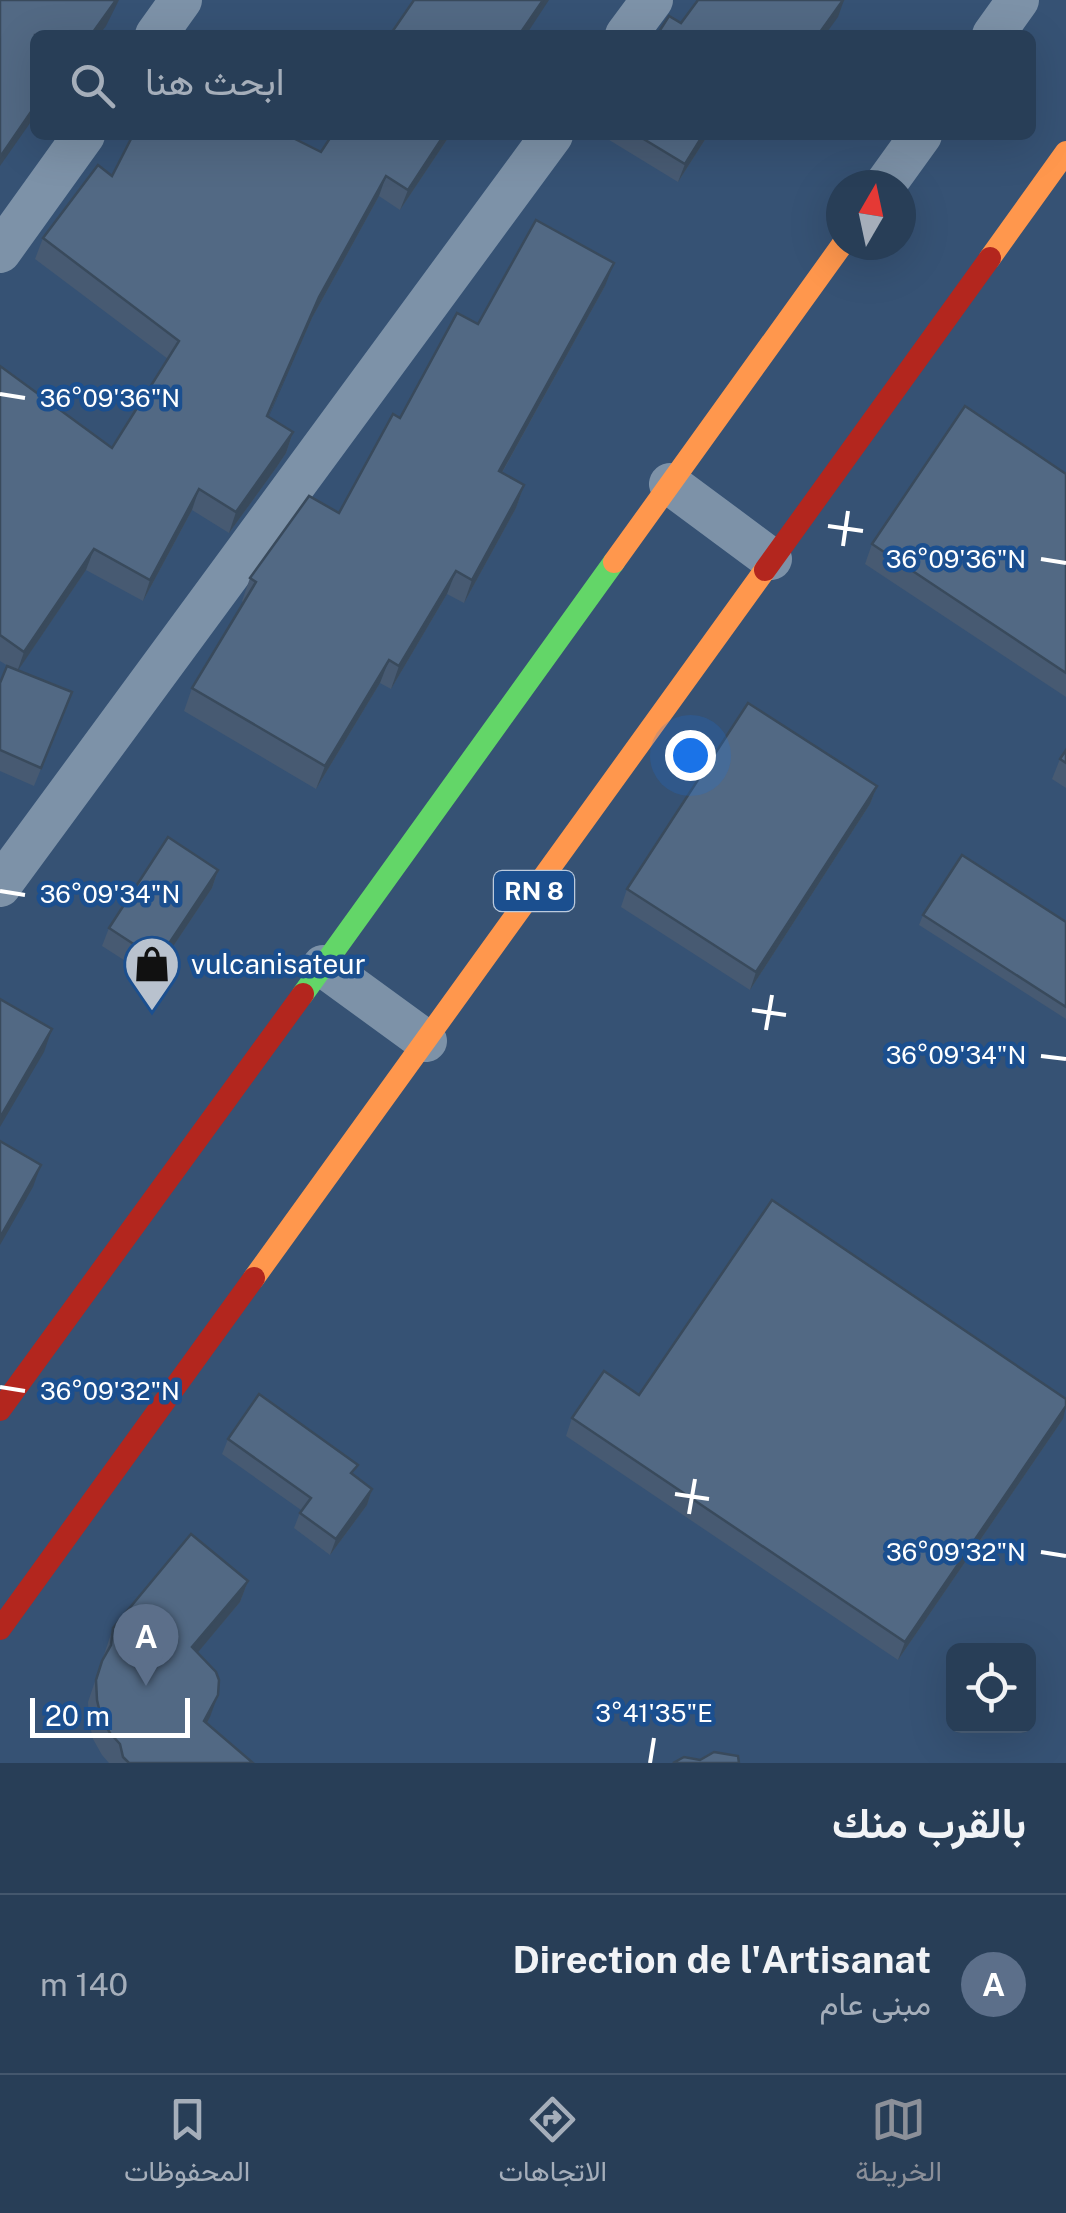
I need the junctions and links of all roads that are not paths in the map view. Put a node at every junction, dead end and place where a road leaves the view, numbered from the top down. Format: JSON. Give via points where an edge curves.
{"nodes":[{"id":1,"x":181,"y":0,"type":"edge"},
{"id":2,"x":652,"y":0,"type":"edge"},
{"id":3,"x":1018,"y":0,"type":"edge"},
{"id":4,"x":160,"y":30,"type":"edge"},
{"id":5,"x":630,"y":30,"type":"edge"},
{"id":6,"x":997,"y":30,"type":"edge"},
{"id":7,"x":80,"y":140,"type":"edge"},
{"id":8,"x":548,"y":140,"type":"edge"},
{"id":9,"x":917,"y":140,"type":"edge"},
{"id":10,"x":1066,"y":152,"type":"edge"},
{"id":11,"x":896,"y":170,"type":"edge"},
{"id":12,"x":0,"y":252,"type":"edge"},
{"id":13,"x":831,"y":260,"type":"edge"},
{"id":14,"x":670,"y":484,"type":"junction"},
{"id":15,"x":772,"y":560,"type":"junction"},
{"id":16,"x":14,"y":837,"type":"edge"},
{"id":17,"x":0,"y":886,"type":"edge"},
{"id":18,"x":323,"y":966,"type":"junction"},
{"id":19,"x":426,"y":1042,"type":"junction"},
{"id":20,"x":0,"y":1410,"type":"edge"},
{"id":21,"x":0,"y":1629,"type":"edge"}],
"edges":[{"from":1,"to":4,"type":"street"},
{"from":2,"to":5,"type":"street"},
{"from":3,"to":6,"type":"street"},
{"from":7,"to":12,"type":"street"},
{"from":8,"to":16,"type":"street"},
{"from":9,"to":11,"type":"street"},
{"from":10,"to":15,"type":"main road","number":"RN 8"},
{"from":13,"to":14,"type":"main road"},
{"from":14,"to":15,"type":"street"},
{"from":14,"to":18,"type":"main road"},
{"from":15,"to":19,"type":"main road","number":"RN 8"},
{"from":16,"to":17,"type":"street"},
{"from":18,"to":19,"type":"street"},
{"from":18,"to":20,"type":"main road"},
{"from":19,"to":21,"type":"main road","number":"RN 8"}]}
